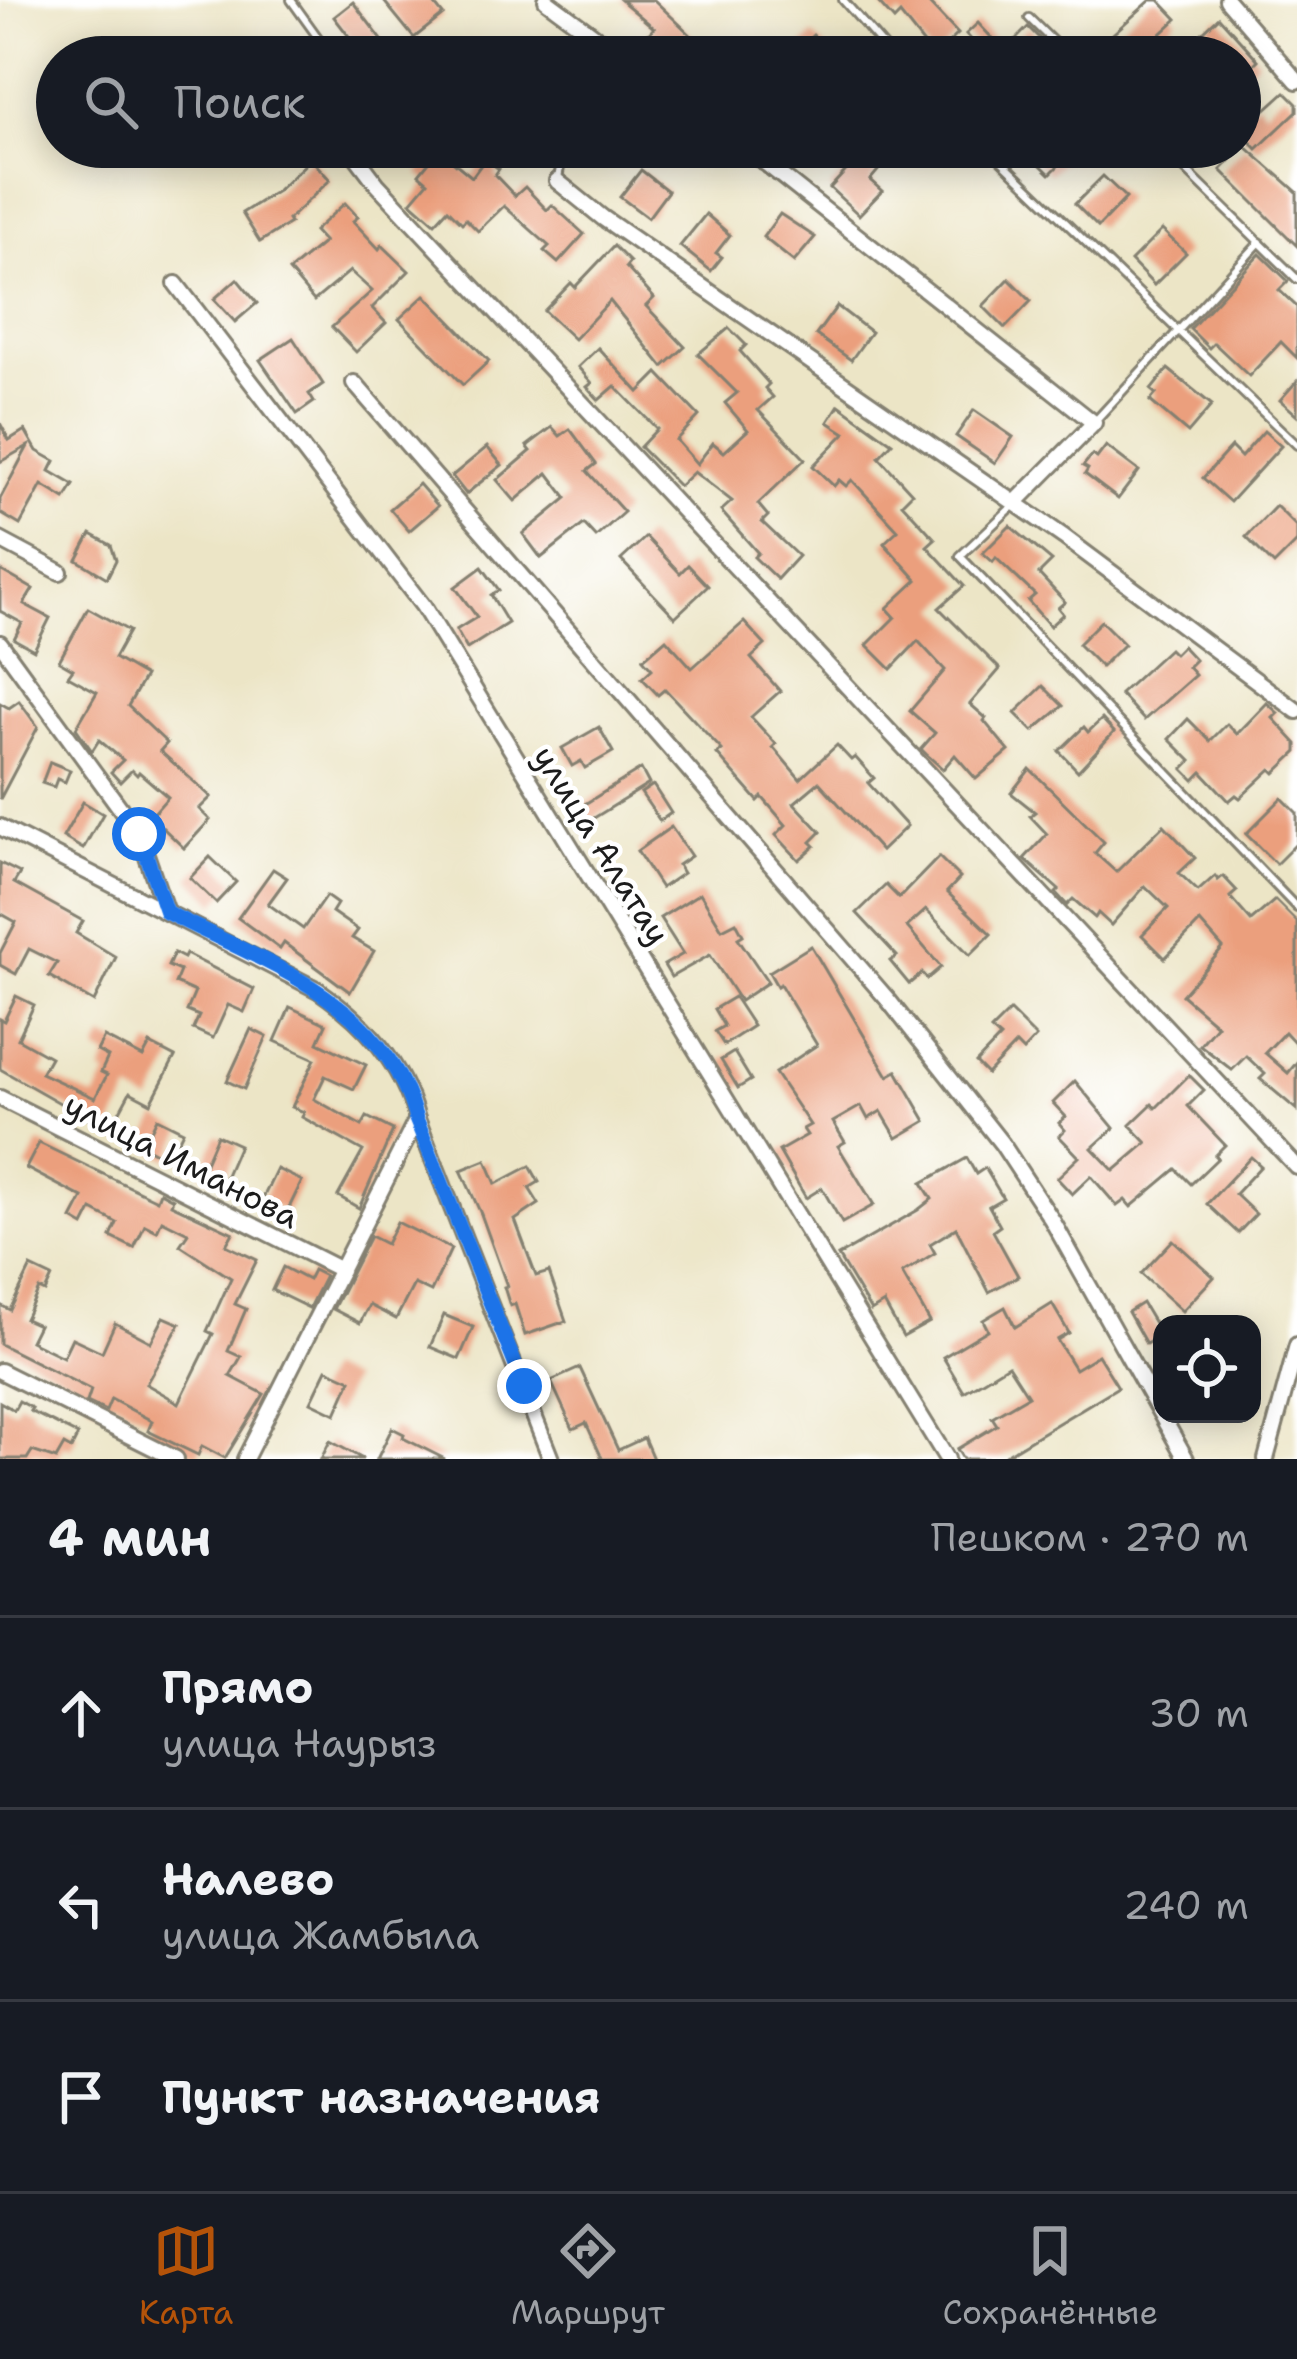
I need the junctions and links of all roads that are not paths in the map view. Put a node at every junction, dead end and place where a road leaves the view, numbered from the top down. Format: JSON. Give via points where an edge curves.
{"nodes":[{"id":1,"x":291,"y":0,"type":"edge"},
{"id":2,"x":546,"y":0,"type":"edge"},
{"id":3,"x":842,"y":0,"type":"edge"},
{"id":4,"x":1227,"y":0,"type":"edge"},
{"id":5,"x":1029,"y":18,"type":"dead end"},
{"id":6,"x":317,"y":36,"type":"edge"},
{"id":7,"x":594,"y":36,"type":"edge"},
{"id":8,"x":874,"y":36,"type":"edge"},
{"id":9,"x":1047,"y":36,"type":"edge"},
{"id":10,"x":1258,"y":36,"type":"edge"},
{"id":11,"x":1261,"y":39,"type":"edge"},
{"id":12,"x":1297,"y":81,"type":"edge"},
{"id":13,"x":365,"y":168,"type":"edge"},
{"id":14,"x":560,"y":168,"type":"edge"},
{"id":15,"x":772,"y":168,"type":"edge"},
{"id":16,"x":1009,"y":168,"type":"edge"},
{"id":17,"x":1184,"y":168,"type":"edge"},
{"id":18,"x":557,"y":181,"type":"joint"},
{"id":19,"x":1260,"y":242,"type":"junction"},
{"id":20,"x":1297,"y":279,"type":"edge"},
{"id":21,"x":176,"y":284,"type":"dead end"},
{"id":22,"x":1178,"y":330,"type":"junction"},
{"id":23,"x":354,"y":383,"type":"dead end"},
{"id":24,"x":1094,"y":423,"type":"junction"},
{"id":25,"x":1297,"y":445,"type":"edge"},
{"id":26,"x":1015,"y":503,"type":"junction"},
{"id":27,"x":0,"y":540,"type":"edge"},
{"id":28,"x":60,"y":572,"type":"dead end"},
{"id":29,"x":0,"y":643,"type":"edge"},
{"id":30,"x":1297,"y":711,"type":"edge"},
{"id":31,"x":0,"y":827,"type":"edge"},
{"id":32,"x":1297,"y":908,"type":"edge"},
{"id":33,"x":166,"y":912,"type":"junction"},
{"id":34,"x":0,"y":1098,"type":"edge"},
{"id":35,"x":416,"y":1119,"type":"junction"},
{"id":36,"x":1297,"y":1167,"type":"edge"},
{"id":37,"x":340,"y":1270,"type":"junction"},
{"id":38,"x":1297,"y":1346,"type":"edge"},
{"id":39,"x":0,"y":1371,"type":"edge"},
{"id":40,"x":176,"y":1459,"type":"edge"},
{"id":41,"x":245,"y":1459,"type":"edge"},
{"id":42,"x":551,"y":1459,"type":"edge"},
{"id":43,"x":946,"y":1459,"type":"edge"},
{"id":44,"x":1186,"y":1459,"type":"edge"},
{"id":45,"x":1266,"y":1459,"type":"edge"}],
"edges":[{"from":1,"to":6,"type":"lane"},
{"from":2,"to":7,"type":"street"},
{"from":3,"to":8,"type":"lane"},
{"from":4,"to":10,"type":"street"},
{"from":5,"to":9,"type":"lane"},
{"from":11,"to":12,"type":"street"},
{"from":13,"to":36,"type":"street"},
{"from":14,"to":18,"type":"lane"},
{"from":15,"to":24,"type":"street"},
{"from":16,"to":22,"type":"lane"},
{"from":17,"to":19,"type":"lane"},
{"from":18,"to":26,"type":"street"},
{"from":19,"to":20,"type":"lane"},
{"from":19,"to":22,"type":"lane"},
{"from":21,"to":43,"type":"street","name":"улица Алатау","via":[[423,606]]},
{"from":22,"to":24,"type":"lane"},
{"from":22,"to":25,"type":"lane"},
{"from":23,"to":44,"type":"street","via":[[889,1001],[1002,1144]]},
{"from":24,"to":26,"type":"street"},
{"from":26,"to":30,"type":"street"},
{"from":26,"to":32,"type":"lane","via":[[960,556]]},
{"from":27,"to":28,"type":"street"},
{"from":29,"to":33,"type":"street","via":[[139,834]]},
{"from":31,"to":33,"type":"street"},
{"from":33,"to":35,"type":"street","via":[[347,1011],[407,1085]]},
{"from":34,"to":37,"type":"street","name":"улица Иманова"},
{"from":35,"to":37,"type":"street"},
{"from":35,"to":42,"type":"street"},
{"from":37,"to":41,"type":"street"},
{"from":38,"to":45,"type":"street"},
{"from":39,"to":40,"type":"street"}]}
